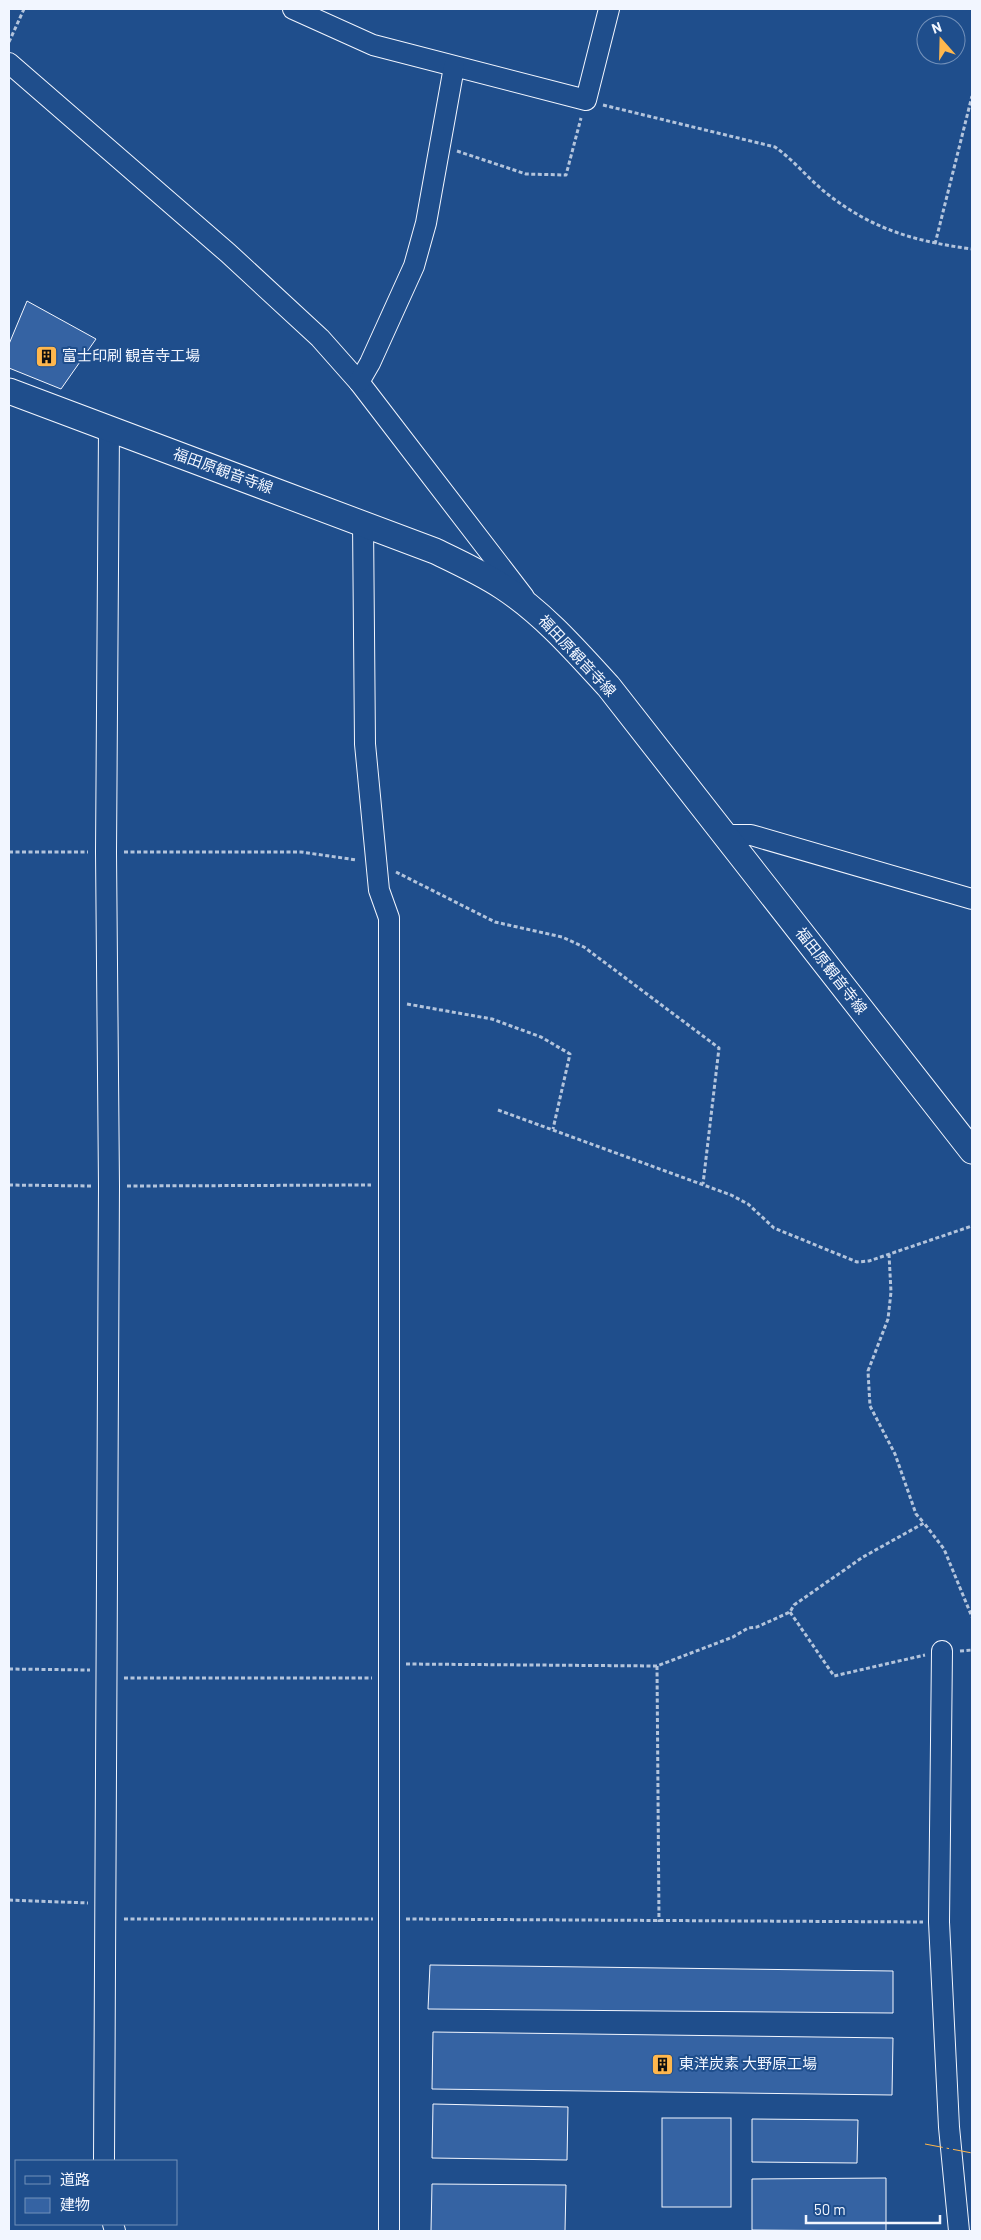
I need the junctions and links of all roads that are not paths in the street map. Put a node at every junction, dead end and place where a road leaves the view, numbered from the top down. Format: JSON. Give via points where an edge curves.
{"nodes":[{"id":1,"x":293,"y":9,"type":"edge"},
{"id":2,"x":609,"y":9,"type":"edge"},
{"id":3,"x":9,"y":63,"type":"edge"},
{"id":4,"x":454,"y":67,"type":"junction"},
{"id":5,"x":359,"y":382,"type":"junction"},
{"id":6,"x":9,"y":391,"type":"edge"},
{"id":7,"x":109,"y":429,"type":"junction"},
{"id":8,"x":364,"y":523,"type":"junction"},
{"id":9,"x":535,"y":611,"type":"junction"},
{"id":10,"x":724,"y":835,"type":"junction"},
{"id":11,"x":972,"y":899,"type":"edge"},
{"id":12,"x":972,"y":1151,"type":"edge"},
{"id":13,"x":942,"y":1651,"type":"road end"},
{"id":14,"x":104,"y":2160,"type":"edge"},
{"id":15,"x":389,"y":2231,"type":"edge"},
{"id":16,"x":959,"y":2231,"type":"edge"}],
"edges":[{"from":1,"to":4,"type":"street","via":[[374,45]]},
{"from":2,"to":4,"type":"street","via":[[586,100]]},
{"from":3,"to":5,"type":"street","via":[[228,253],[320,338]]},
{"from":4,"to":5,"type":"street","via":[[426,223],[414,266]]},
{"from":5,"to":9,"type":"street"},
{"from":6,"to":7,"type":"main road","name":"福田原観音寺線"},
{"from":7,"to":8,"type":"main road","name":"福田原観音寺線"},
{"from":7,"to":14,"type":"street"},
{"from":8,"to":9,"type":"main road","name":"福田原観音寺線","via":[[477,571]]},
{"from":8,"to":15,"type":"street","via":[[365,744],[379,890],[389,918]]},
{"from":9,"to":10,"type":"main road","name":"福田原観音寺線","via":[[609,687]]},
{"from":10,"to":11,"type":"street","via":[[751,835]]},
{"from":10,"to":12,"type":"main road","name":"福田原観音寺線"},
{"from":13,"to":16,"type":"street","via":[[939,1922],[949,2127]]}]}
